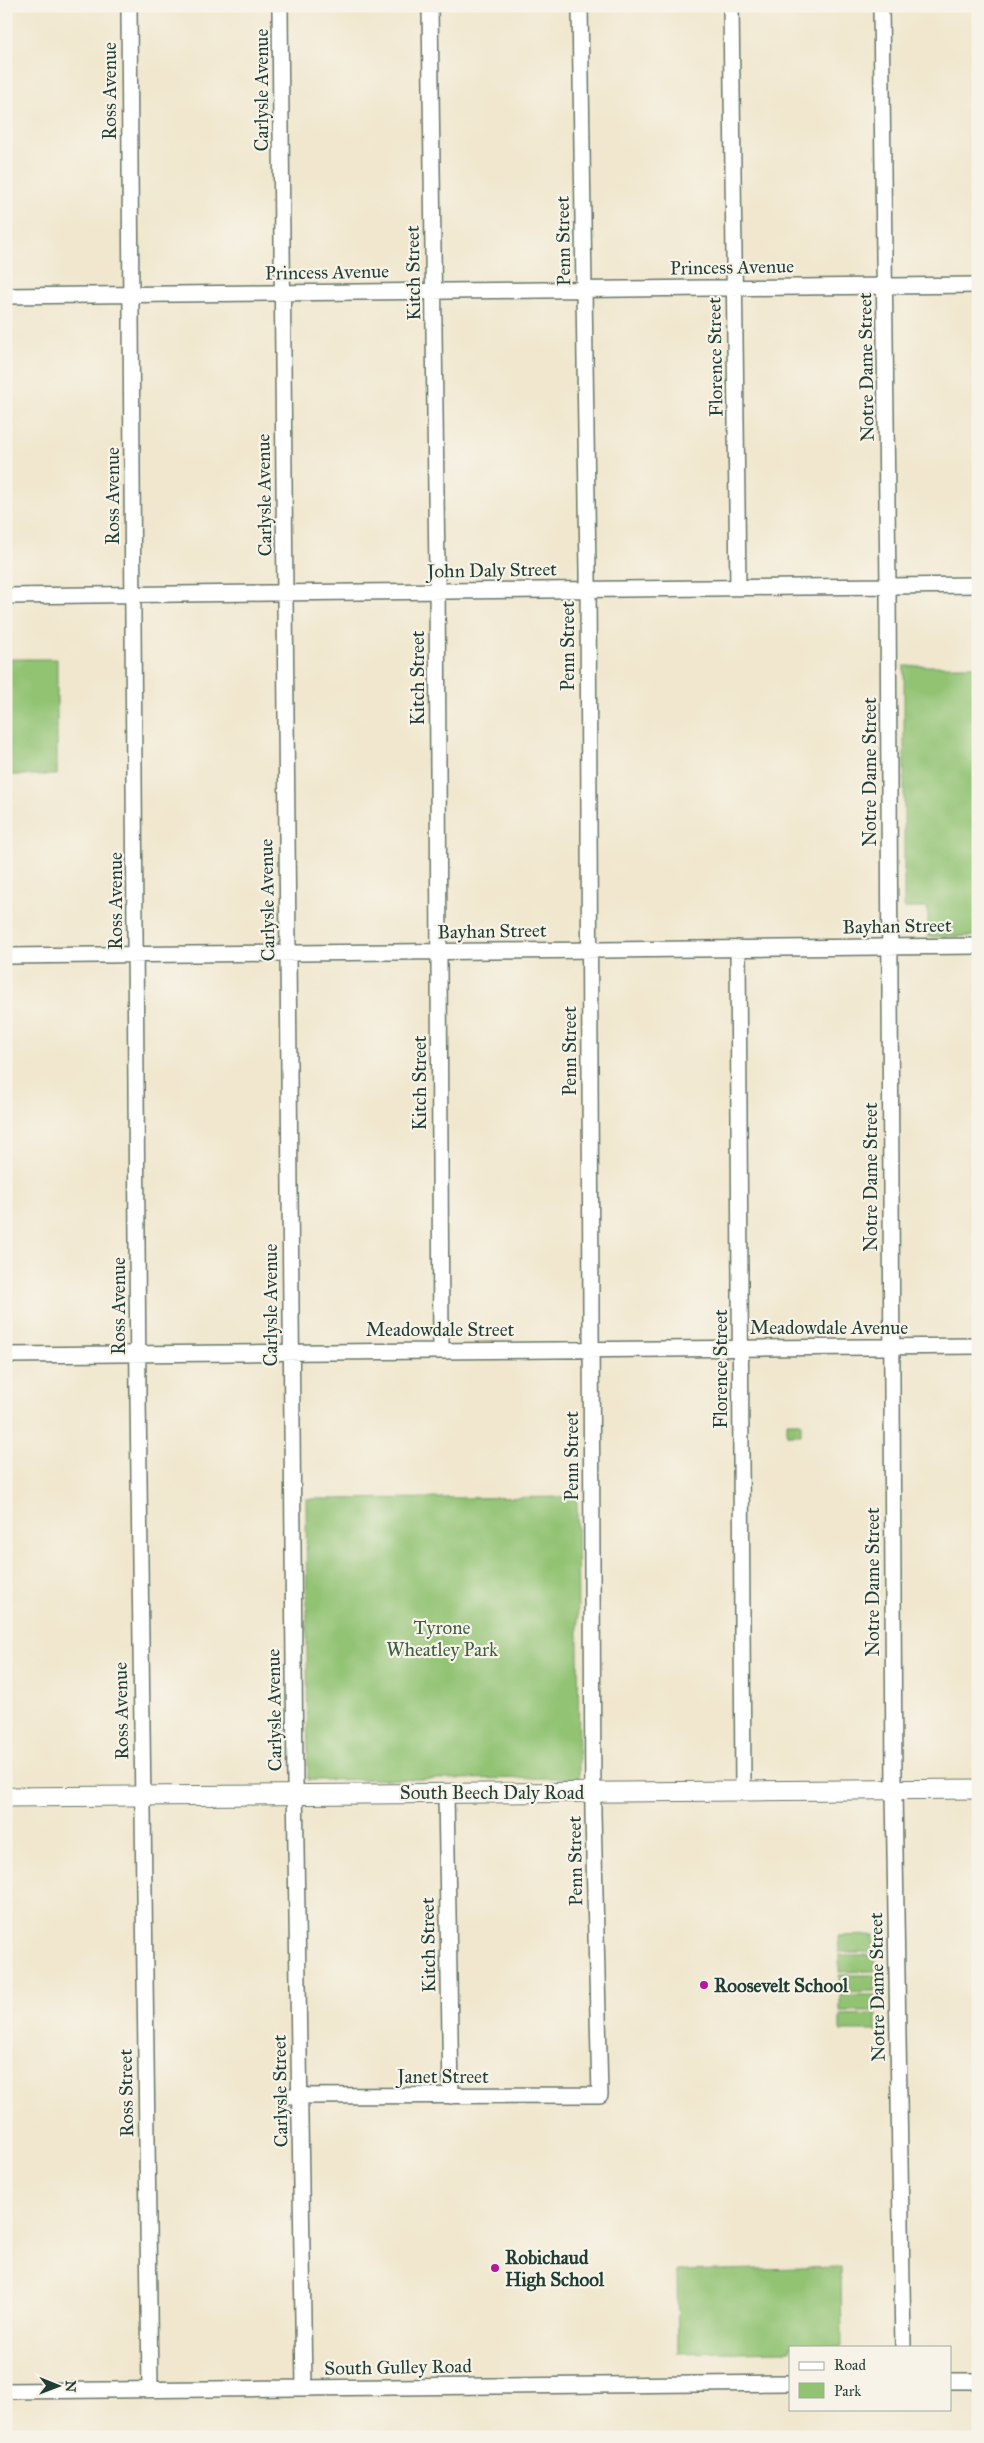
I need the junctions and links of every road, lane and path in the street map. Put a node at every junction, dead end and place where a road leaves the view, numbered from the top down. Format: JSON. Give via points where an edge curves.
{"nodes":[{"id":1,"x":128,"y":6,"type":"edge"},
{"id":2,"x":280,"y":6,"type":"edge"},
{"id":3,"x":430,"y":6,"type":"edge"},
{"id":4,"x":580,"y":6,"type":"edge"},
{"id":5,"x":731,"y":6,"type":"edge"},
{"id":6,"x":881,"y":6,"type":"edge"},
{"id":7,"x":978,"y":285,"type":"edge"},
{"id":8,"x":885,"y":286,"type":"junction"},
{"id":9,"x":734,"y":287,"type":"junction"},
{"id":10,"x":584,"y":289,"type":"junction"},
{"id":11,"x":434,"y":291,"type":"junction"},
{"id":12,"x":282,"y":293,"type":"junction"},
{"id":13,"x":131,"y":295,"type":"junction"},
{"id":14,"x":6,"y":296,"type":"edge"},
{"id":15,"x":978,"y":585,"type":"edge"},
{"id":16,"x":888,"y":586,"type":"junction"},
{"id":17,"x":738,"y":588,"type":"junction"},
{"id":18,"x":586,"y":589,"type":"junction"},
{"id":19,"x":437,"y":591,"type":"junction"},
{"id":20,"x":285,"y":593,"type":"junction"},
{"id":21,"x":133,"y":595,"type":"junction"},
{"id":22,"x":6,"y":596,"type":"edge"},
{"id":23,"x":978,"y":946,"type":"edge"},
{"id":24,"x":889,"y":947,"type":"junction"},
{"id":25,"x":738,"y":948,"type":"junction"},
{"id":26,"x":588,"y":950,"type":"junction"},
{"id":27,"x":438,"y":951,"type":"junction"},
{"id":28,"x":288,"y":952,"type":"junction"},
{"id":29,"x":135,"y":954,"type":"junction"},
{"id":30,"x":6,"y":956,"type":"edge"},
{"id":31,"x":891,"y":1346,"type":"junction"},
{"id":32,"x":978,"y":1346,"type":"edge"},
{"id":33,"x":740,"y":1347,"type":"junction"},
{"id":34,"x":590,"y":1348,"type":"junction"},
{"id":35,"x":441,"y":1350,"type":"junction"},
{"id":36,"x":290,"y":1351,"type":"junction"},
{"id":37,"x":138,"y":1354,"type":"junction"},
{"id":38,"x":6,"y":1355,"type":"edge"},
{"id":39,"x":978,"y":1789,"type":"edge"},
{"id":40,"x":894,"y":1790,"type":"junction"},
{"id":41,"x":743,"y":1791,"type":"junction"},
{"id":42,"x":594,"y":1792,"type":"junction"},
{"id":43,"x":446,"y":1793,"type":"junction"},
{"id":44,"x":295,"y":1794,"type":"junction"},
{"id":45,"x":142,"y":1795,"type":"junction"},
{"id":46,"x":6,"y":1796,"type":"edge"},
{"id":47,"x":600,"y":2095,"type":"joint"},
{"id":48,"x":293,"y":2096,"type":"junction"},
{"id":49,"x":451,"y":2096,"type":"junction"},
{"id":50,"x":903,"y":2346,"type":"edge"},
{"id":51,"x":978,"y":2381,"type":"edge"},
{"id":52,"x":952,"y":2382,"type":"edge"},
{"id":53,"x":789,"y":2383,"type":"edge"},
{"id":54,"x":304,"y":2388,"type":"junction"},
{"id":55,"x":150,"y":2389,"type":"junction"},
{"id":56,"x":6,"y":2391,"type":"edge"}],
"edges":[{"from":1,"to":13,"type":"street","name":"Ross Avenue"},
{"from":2,"to":12,"type":"street","name":"Carlysle Avenue"},
{"from":3,"to":11,"type":"street","name":"Kitch Street"},
{"from":4,"to":10,"type":"street","name":"Penn Street"},
{"from":5,"to":9,"type":"street","name":"Florence Street"},
{"from":6,"to":8,"type":"street","name":"Notre Dame Street"},
{"from":7,"to":8,"type":"street","name":"Princess Avenue"},
{"from":8,"to":9,"type":"street","name":"Princess Avenue"},
{"from":8,"to":16,"type":"street","name":"Notre Dame Street"},
{"from":9,"to":10,"type":"street","name":"Princess Avenue"},
{"from":9,"to":17,"type":"street","name":"Florence Street"},
{"from":10,"to":11,"type":"street","name":"Princess Avenue"},
{"from":10,"to":18,"type":"street","name":"Penn Street"},
{"from":11,"to":12,"type":"street","name":"Princess Avenue"},
{"from":11,"to":19,"type":"street","name":"Kitch Street"},
{"from":12,"to":13,"type":"street","name":"Princess Avenue"},
{"from":12,"to":20,"type":"street","name":"Carlysle Avenue"},
{"from":13,"to":14,"type":"street","name":"Princess Avenue"},
{"from":13,"to":21,"type":"street","name":"Ross Avenue"},
{"from":15,"to":16,"type":"street","name":"John Daly Street"},
{"from":16,"to":17,"type":"street","name":"John Daly Street"},
{"from":16,"to":24,"type":"street","name":"Notre Dame Street"},
{"from":17,"to":18,"type":"street","name":"John Daly Street"},
{"from":18,"to":19,"type":"street","name":"John Daly Street"},
{"from":18,"to":26,"type":"street","name":"Penn Street"},
{"from":19,"to":20,"type":"street","name":"John Daly Street"},
{"from":19,"to":27,"type":"street","name":"Kitch Street"},
{"from":20,"to":21,"type":"street","name":"John Daly Street"},
{"from":20,"to":28,"type":"street","name":"Carlysle Avenue"},
{"from":21,"to":22,"type":"street","name":"John Daly Street"},
{"from":21,"to":29,"type":"street","name":"Ross Avenue"},
{"from":23,"to":24,"type":"street","name":"Bayhan Street"},
{"from":24,"to":25,"type":"street","name":"Bayhan Street"},
{"from":24,"to":31,"type":"street","name":"Notre Dame Street"},
{"from":25,"to":26,"type":"street","name":"Bayhan Street"},
{"from":25,"to":33,"type":"street","name":"Florence Street"},
{"from":26,"to":27,"type":"street","name":"Bayhan Street"},
{"from":26,"to":34,"type":"street","name":"Penn Street"},
{"from":27,"to":28,"type":"street","name":"Bayhan Street"},
{"from":27,"to":35,"type":"street","name":"Kitch Street"},
{"from":28,"to":29,"type":"street","name":"Bayhan Street"},
{"from":28,"to":36,"type":"street","name":"Carlysle Avenue"},
{"from":29,"to":30,"type":"street","name":"Bayhan Street"},
{"from":29,"to":37,"type":"street","name":"Ross Avenue"},
{"from":31,"to":32,"type":"street","name":"Meadowdale Avenue"},
{"from":31,"to":33,"type":"street","name":"Meadowdale Avenue"},
{"from":31,"to":40,"type":"street","name":"Notre Dame Street"},
{"from":33,"to":34,"type":"street","name":"Meadowdale Avenue"},
{"from":33,"to":41,"type":"street","name":"Florence Street"},
{"from":34,"to":35,"type":"street","name":"Meadowdale Street"},
{"from":34,"to":42,"type":"street","name":"Penn Street"},
{"from":35,"to":36,"type":"street","name":"Meadowdale Street"},
{"from":36,"to":37,"type":"street"},
{"from":36,"to":44,"type":"street","name":"Carlysle Avenue"},
{"from":37,"to":38,"type":"street"},
{"from":37,"to":45,"type":"street","name":"Ross Avenue"},
{"from":39,"to":40,"type":"main road","name":"South Beech Daly Road"},
{"from":40,"to":41,"type":"main road","name":"South Beech Daly Road"},
{"from":40,"to":50,"type":"street","name":"Notre Dame Street"},
{"from":41,"to":42,"type":"main road","name":"South Beech Daly Road"},
{"from":42,"to":43,"type":"main road","name":"South Beech Daly Road"},
{"from":42,"to":47,"type":"street","name":"Penn Street"},
{"from":43,"to":44,"type":"main road","name":"South Beech Daly Road"},
{"from":43,"to":49,"type":"street","name":"Kitch Street"},
{"from":44,"to":45,"type":"main road","name":"South Beech Daly Road"},
{"from":44,"to":48,"type":"street","name":"Carlysle Street"},
{"from":45,"to":46,"type":"main road","name":"South Beech Daly Road"},
{"from":45,"to":55,"type":"street","name":"Ross Street","via":[[151,2097]]},
{"from":47,"to":49,"type":"street","name":"Janet Street"},
{"from":48,"to":49,"type":"street","name":"Janet Street"},
{"from":48,"to":54,"type":"street","name":"Carlysle Street"},
{"from":51,"to":52,"type":"street"},
{"from":53,"to":54,"type":"street","name":"South Gulley Road"},
{"from":54,"to":55,"type":"street","name":"South Gulley Road"},
{"from":55,"to":56,"type":"street","name":"South Gulley Road"}]}
